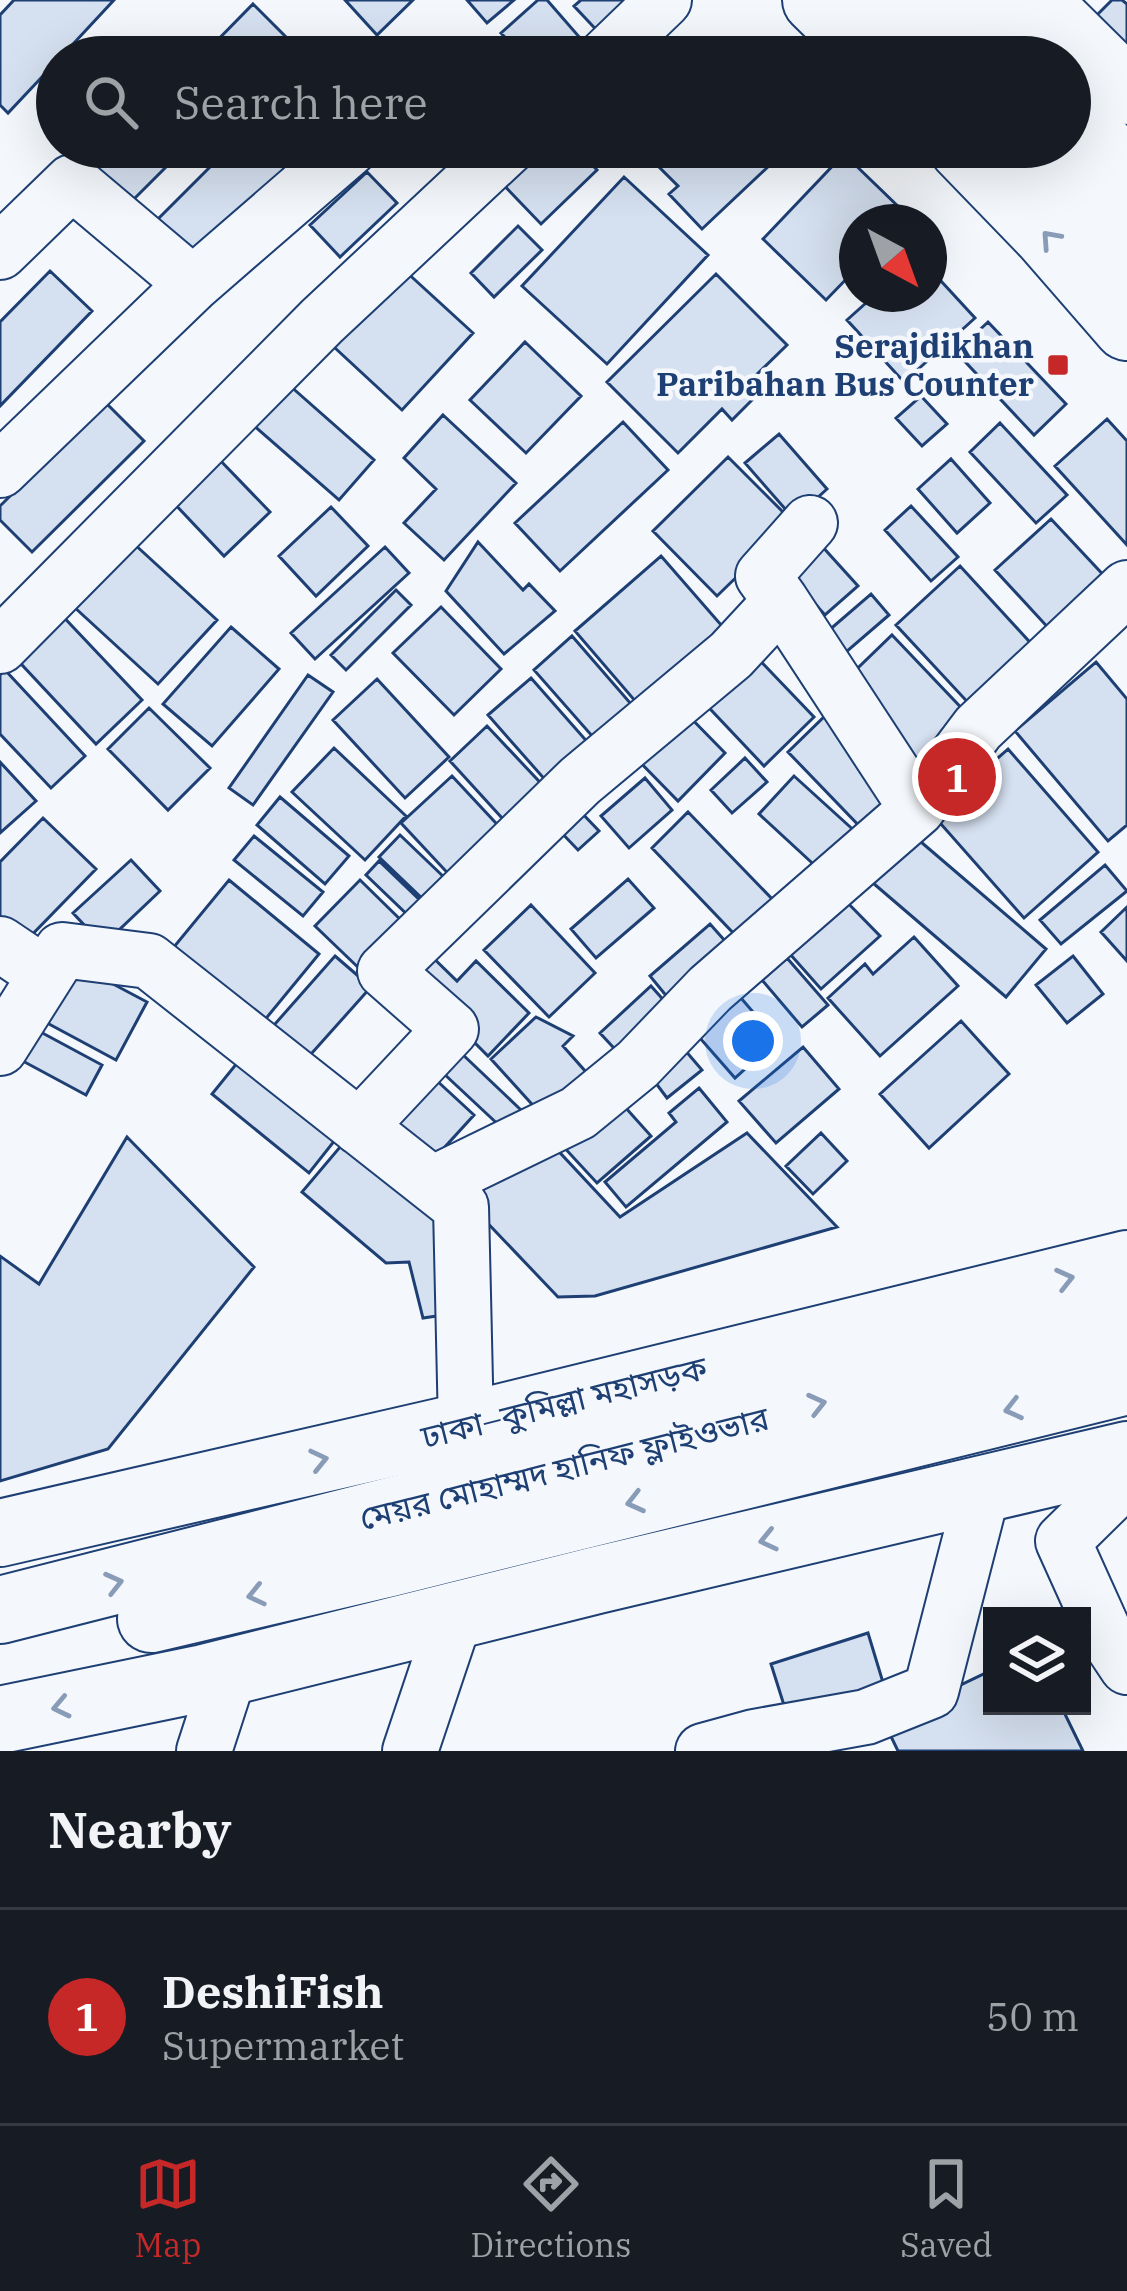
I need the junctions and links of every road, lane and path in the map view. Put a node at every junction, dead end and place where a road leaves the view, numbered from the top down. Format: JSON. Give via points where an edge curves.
{"nodes":[{"id":1,"x":664,"y":0,"type":"edge"},
{"id":2,"x":816,"y":0,"type":"edge"},
{"id":3,"x":886,"y":0,"type":"edge"},
{"id":4,"x":961,"y":0,"type":"edge"},
{"id":5,"x":1035,"y":0,"type":"edge"},
{"id":6,"x":627,"y":36,"type":"edge"},
{"id":7,"x":853,"y":36,"type":"edge"},
{"id":8,"x":921,"y":36,"type":"edge"},
{"id":9,"x":995,"y":36,"type":"edge"},
{"id":10,"x":1071,"y":36,"type":"edge"},
{"id":11,"x":1091,"y":55,"type":"edge"},
{"id":12,"x":1127,"y":91,"type":"edge"},
{"id":13,"x":1091,"y":136,"type":"edge"},
{"id":14,"x":327,"y":168,"type":"edge"},
{"id":15,"x":486,"y":168,"type":"edge"},
{"id":16,"x":982,"y":168,"type":"edge"},
{"id":17,"x":1051,"y":168,"type":"edge"},
{"id":18,"x":1127,"y":174,"type":"edge"},
{"id":19,"x":1127,"y":247,"type":"edge"},
{"id":20,"x":0,"y":252,"type":"edge"},
{"id":21,"x":193,"y":284,"type":"junction"},
{"id":22,"x":1127,"y":327,"type":"edge"},
{"id":23,"x":0,"y":470,"type":"edge"},
{"id":24,"x":810,"y":524,"type":"dead end"},
{"id":25,"x":1127,"y":588,"type":"edge"},
{"id":26,"x":782,"y":601,"type":"junction"},
{"id":27,"x":0,"y":646,"type":"edge"},
{"id":28,"x":917,"y":808,"type":"junction"},
{"id":29,"x":0,"y":944,"type":"edge"},
{"id":30,"x":46,"y":975,"type":"junction"},
{"id":31,"x":0,"y":1048,"type":"edge"},
{"id":32,"x":359,"y":1126,"type":"junction"},
{"id":33,"x":432,"y":1184,"type":"junction"},
{"id":34,"x":1127,"y":1264,"type":"edge"},
{"id":35,"x":1127,"y":1324,"type":"edge"},
{"id":36,"x":1127,"y":1381,"type":"edge"},
{"id":37,"x":466,"y":1426,"type":"junction"},
{"id":38,"x":1127,"y":1455,"type":"edge"},
{"id":39,"x":1127,"y":1478,"type":"edge"},
{"id":40,"x":983,"y":1490,"type":"junction"},
{"id":41,"x":0,"y":1533,"type":"edge"},
{"id":42,"x":0,"y":1610,"type":"edge"},
{"id":43,"x":456,"y":1614,"type":"junction"},
{"id":44,"x":0,"y":1654,"type":"edge"},
{"id":45,"x":1127,"y":1667,"type":"edge"},
{"id":46,"x":230,"y":1671,"type":"junction"},
{"id":47,"x":0,"y":1720,"type":"edge"},
{"id":48,"x":204,"y":1751,"type":"edge"},
{"id":49,"x":410,"y":1751,"type":"edge"},
{"id":50,"x":703,"y":1751,"type":"edge"}],
"edges":[{"from":1,"to":6,"type":"street"},
{"from":2,"to":7,"type":"main road"},
{"from":3,"to":8,"type":"main road"},
{"from":4,"to":9,"type":"main road"},
{"from":5,"to":10,"type":"main road"},
{"from":11,"to":12,"type":"main road"},
{"from":13,"to":18,"type":"main road"},
{"from":14,"to":21,"type":"street"},
{"from":15,"to":27,"type":"street"},
{"from":22,"to":16,"type":"main road","one_way":true},
{"from":17,"to":19,"type":"main road"},
{"from":20,"to":21,"type":"street","via":[[72,182]]},
{"from":21,"to":23,"type":"street"},
{"from":24,"to":26,"type":"street","via":[[763,576]]},
{"from":25,"to":28,"type":"street","via":[[977,728]]},
{"from":26,"to":28,"type":"street"},
{"from":26,"to":32,"type":"street","via":[[731,655],[580,781],[386,971],[451,1029]]},
{"from":28,"to":33,"type":"street","via":[[578,1114]]},
{"from":29,"to":30,"type":"street"},
{"from":30,"to":31,"type":"street"},
{"from":30,"to":32,"type":"street","via":[[62,950],[148,961]]},
{"from":32,"to":33,"type":"street"},
{"from":33,"to":37,"type":"street","via":[[461,1207]]},
{"from":37,"to":34,"type":"main road","name":"ঢাকা–কুমিল্লা মহাসড়ক","one_way":true},
{"from":42,"to":35,"type":"main road","name":"মেয়র মোহাম্মদ হানিফ ফ্লাইওভার","one_way":true},
{"from":36,"to":44,"type":"main road","name":"মেয়র মোহাম্মদ হানিফ ফ্লাইওভার","one_way":true},
{"from":41,"to":37,"type":"main road","name":"ঢাকা–কুমিল্লা মহাসড়ক","one_way":true},
{"from":38,"to":40,"type":"main road"},
{"from":39,"to":45,"type":"street","via":[[1063,1541]]},
{"from":40,"to":43,"type":"main road","one_way":true},
{"from":40,"to":50,"type":"street","via":[[931,1691],[866,1718]]},
{"from":43,"to":46,"type":"main road"},
{"from":43,"to":49,"type":"street"},
{"from":46,"to":47,"type":"main road","one_way":true},
{"from":46,"to":48,"type":"street"}]}
